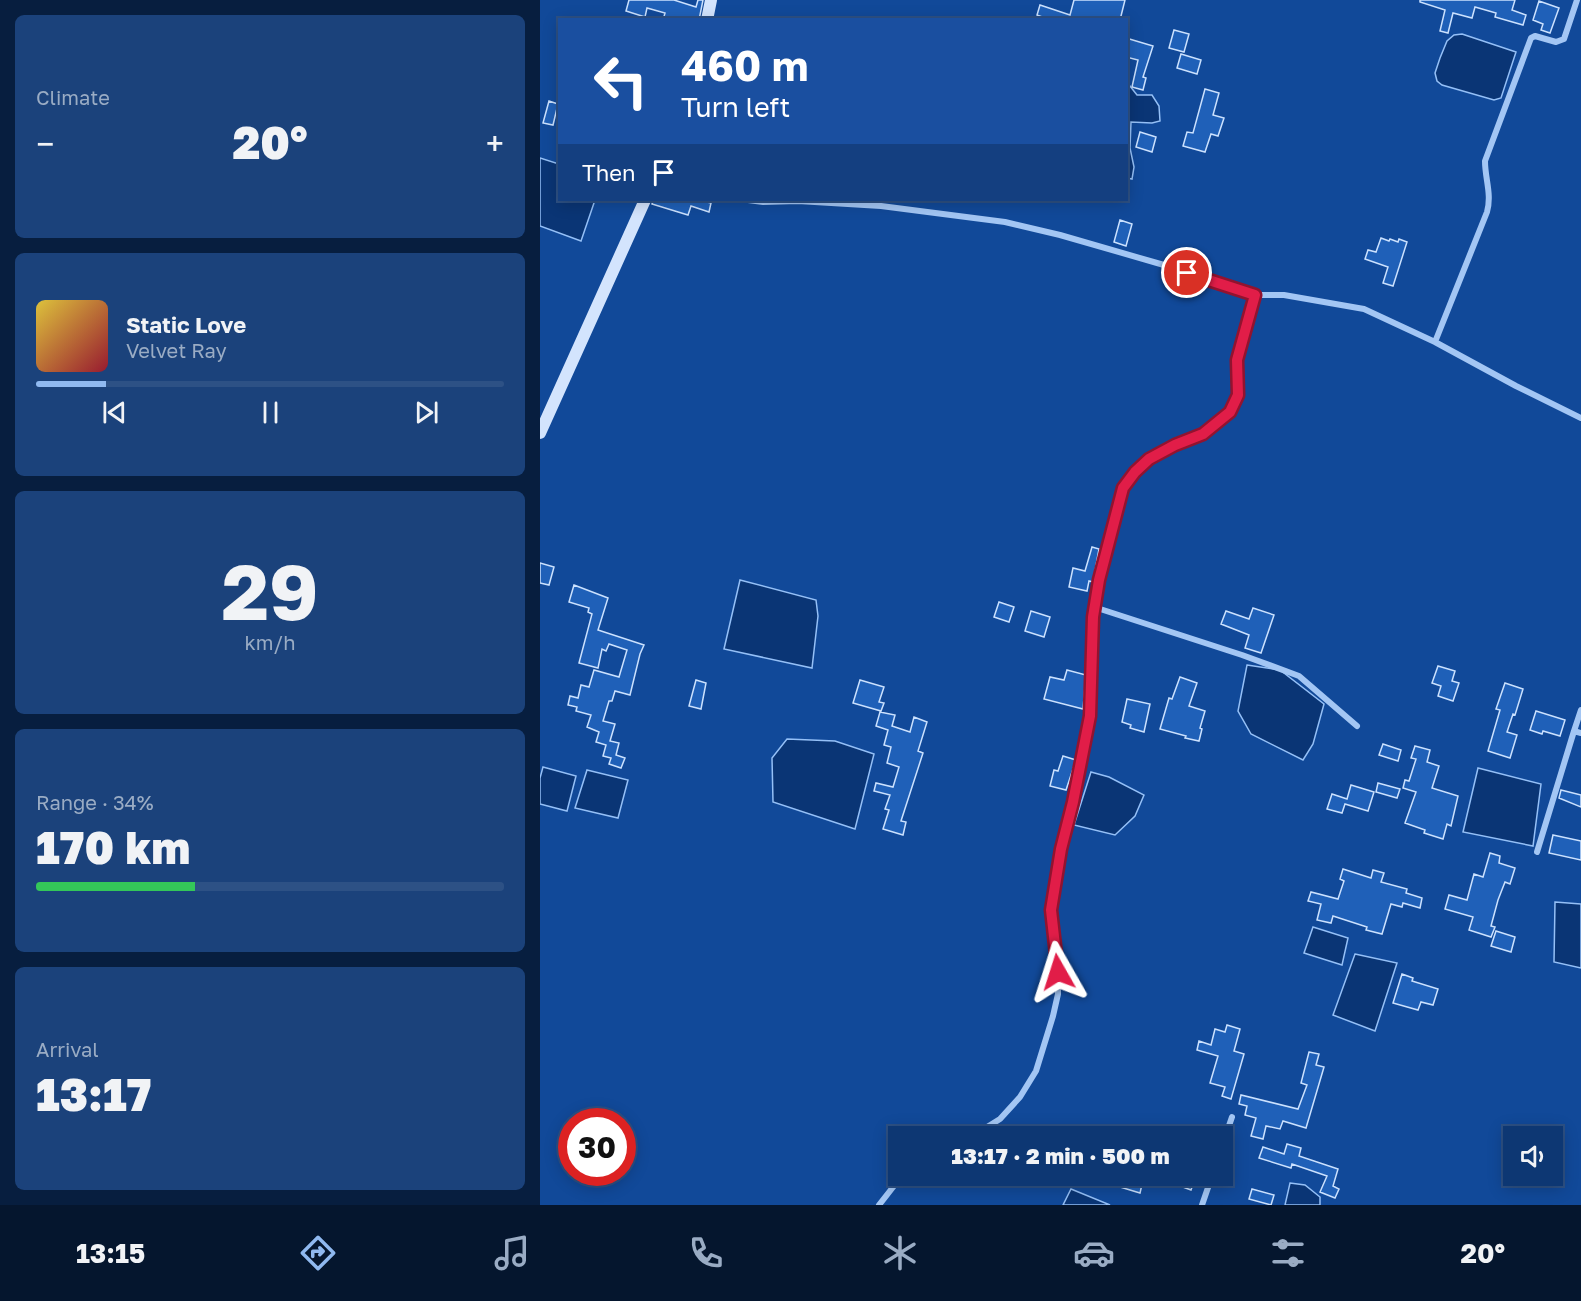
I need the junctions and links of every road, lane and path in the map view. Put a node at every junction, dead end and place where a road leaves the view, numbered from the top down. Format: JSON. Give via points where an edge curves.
{"nodes":[{"id":1,"x":711,"y":0,"type":"edge"},
{"id":2,"x":1577,"y":0,"type":"edge"},
{"id":3,"x":707,"y":18,"type":"edge"},
{"id":4,"x":645,"y":201,"type":"edge"},
{"id":5,"x":756,"y":201,"type":"edge"},
{"id":6,"x":798,"y":201,"type":"edge"},
{"id":7,"x":798,"y":201,"type":"edge"},
{"id":8,"x":1255,"y":295,"type":"junction"},
{"id":9,"x":1435,"y":342,"type":"junction"},
{"id":10,"x":1581,"y":418,"type":"edge"},
{"id":11,"x":540,"y":434,"type":"edge"},
{"id":12,"x":1094,"y":607,"type":"junction"},
{"id":13,"x":1581,"y":711,"type":"edge"},
{"id":14,"x":1357,"y":726,"type":"dead end"},
{"id":15,"x":1578,"y":732,"type":"edge"},
{"id":16,"x":1537,"y":852,"type":"dead end"},
{"id":17,"x":1232,"y":1117,"type":"dead end"},
{"id":18,"x":989,"y":1126,"type":"edge"},
{"id":19,"x":1229,"y":1126,"type":"edge"},
{"id":20,"x":894,"y":1186,"type":"edge"},
{"id":21,"x":1209,"y":1186,"type":"edge"},
{"id":22,"x":879,"y":1205,"type":"edge"},
{"id":23,"x":1202,"y":1205,"type":"edge"}],
"edges":[{"from":1,"to":3,"type":"main road"},
{"from":2,"to":9,"type":"street","via":[[1564,39],[1556,42],[1531,38],[1485,161],[1490,193],[1487,212]]},
{"from":4,"to":11,"type":"main road"},
{"from":5,"to":7,"type":"street"},
{"from":6,"to":8,"type":"street","via":[[881,206],[1005,222]]},
{"from":8,"to":9,"type":"street","via":[[1284,295],[1364,309]]},
{"from":8,"to":12,"type":"street","via":[[1237,360],[1235,404],[1203,434],[1149,459],[1123,488]]},
{"from":9,"to":10,"type":"street"},
{"from":12,"to":14,"type":"street","via":[[1299,676]]},
{"from":12,"to":18,"type":"street","via":[[1090,716],[1051,910],[1058,994],[1036,1071],[1020,1097]]},
{"from":13,"to":15,"type":"street"},
{"from":15,"to":16,"type":"street"},
{"from":17,"to":19,"type":"street"},
{"from":20,"to":22,"type":"street"},
{"from":21,"to":23,"type":"street"}]}
